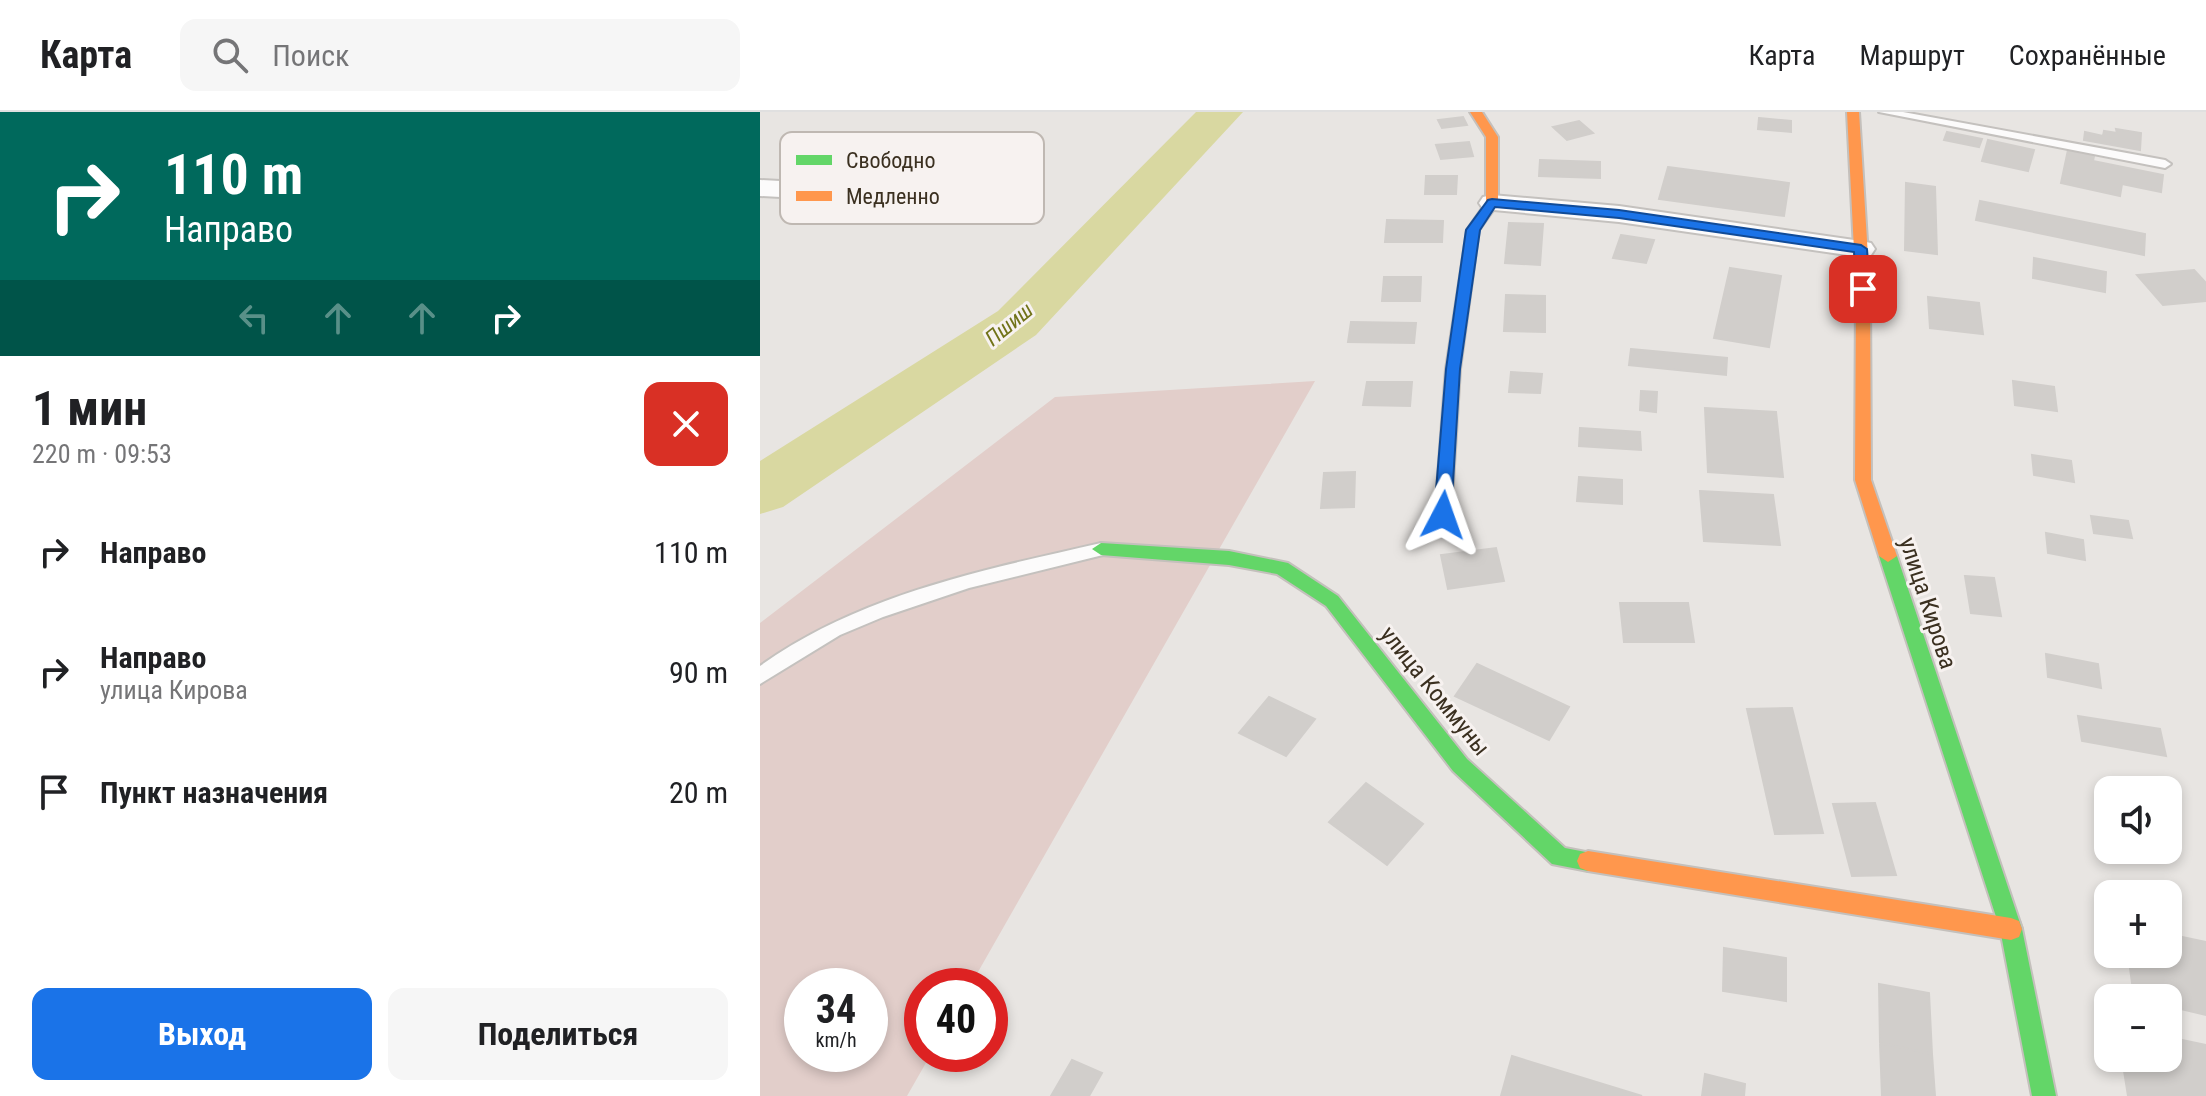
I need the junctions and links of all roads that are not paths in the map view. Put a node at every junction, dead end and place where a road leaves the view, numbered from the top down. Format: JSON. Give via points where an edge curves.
{"nodes":[{"id":1,"x":1476,"y":112,"type":"edge"},
{"id":2,"x":1853,"y":112,"type":"edge"},
{"id":3,"x":1885,"y":112,"type":"edge"},
{"id":4,"x":2165,"y":164,"type":"dead end"},
{"id":5,"x":760,"y":188,"type":"edge"},
{"id":6,"x":780,"y":189,"type":"edge"},
{"id":7,"x":1492,"y":203,"type":"junction"},
{"id":8,"x":1861,"y":249,"type":"junction"},
{"id":9,"x":1443,"y":515,"type":"dead end"},
{"id":10,"x":1101,"y":549,"type":"joint"},
{"id":11,"x":760,"y":676,"type":"edge"},
{"id":12,"x":2011,"y":929,"type":"junction"},
{"id":13,"x":2044,"y":1096,"type":"edge"}],
"edges":[{"from":1,"to":7,"type":"street","via":[[1492,137]]},
{"from":2,"to":8,"type":"street","name":"улица Кирова"},
{"from":3,"to":4,"type":"lane"},
{"from":5,"to":6,"type":"street"},
{"from":7,"to":8,"type":"street","via":[[1619,214]]},
{"from":7,"to":9,"type":"street","via":[[1473,230],[1453,369]]},
{"from":8,"to":12,"type":"street","name":"улица Кирова","via":[[1863,480]]},
{"from":10,"to":11,"type":"lane","via":[[994,574],[876,612],[784,656]]},
{"from":10,"to":12,"type":"street","name":"улица Коммуны","via":[[1229,558],[1282,568],[1332,601],[1460,765],[1560,857]]},
{"from":12,"to":13,"type":"street","name":"улица Кирова"}]}
